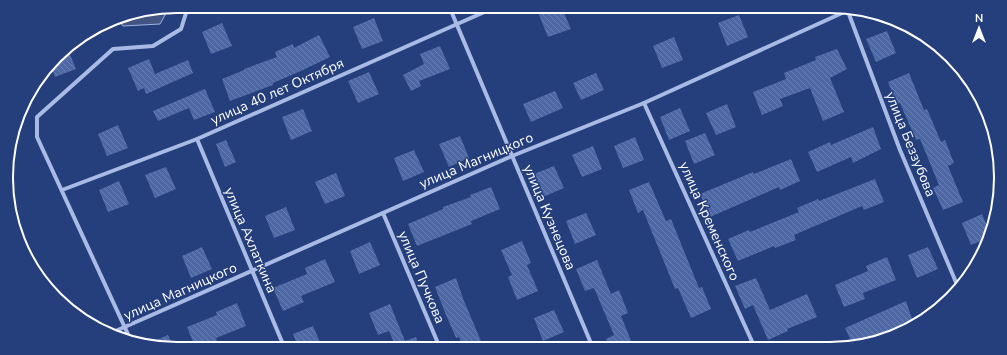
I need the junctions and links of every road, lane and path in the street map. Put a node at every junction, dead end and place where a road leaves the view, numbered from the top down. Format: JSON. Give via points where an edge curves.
{"nodes":[{"id":1,"x":187,"y":13,"type":"edge"},
{"id":2,"x":452,"y":13,"type":"edge"},
{"id":3,"x":482,"y":13,"type":"edge"},
{"id":4,"x":839,"y":13,"type":"edge"},
{"id":5,"x":850,"y":14,"type":"edge"},
{"id":6,"x":456,"y":24,"type":"junction"},
{"id":7,"x":644,"y":103,"type":"junction"},
{"id":8,"x":197,"y":139,"type":"junction"},
{"id":9,"x":512,"y":156,"type":"junction"},
{"id":10,"x":62,"y":190,"type":"junction"},
{"id":11,"x":383,"y":213,"type":"junction"},
{"id":12,"x":252,"y":271,"type":"junction"},
{"id":13,"x":956,"y":282,"type":"edge"},
{"id":14,"x":125,"y":327,"type":"junction"},
{"id":15,"x":118,"y":330,"type":"edge"},
{"id":16,"x":128,"y":334,"type":"edge"},
{"id":17,"x":282,"y":342,"type":"edge"},
{"id":18,"x":437,"y":342,"type":"edge"},
{"id":19,"x":590,"y":342,"type":"edge"},
{"id":20,"x":752,"y":342,"type":"edge"}],
"edges":[{"from":1,"to":10,"type":"street","via":[[181,29],[153,46],[113,49],[37,117],[37,137]]},
{"from":2,"to":6,"type":"street","name":"улица Кузнецова"},
{"from":3,"to":6,"type":"street","name":"улица 40 лет Октября"},
{"from":4,"to":7,"type":"street","name":"улица Магницкого"},
{"from":5,"to":13,"type":"street","name":"улица Беззубова","via":[[900,150]]},
{"from":6,"to":8,"type":"street","name":"улица 40 лет Октября"},
{"from":6,"to":9,"type":"street","name":"улица Кузнецова"},
{"from":7,"to":9,"type":"street","name":"улица Магницкого"},
{"from":7,"to":20,"type":"street","name":"улица Кременского"},
{"from":8,"to":10,"type":"street","name":"улица 40 лет Октября"},
{"from":8,"to":12,"type":"street","name":"улица Ахлаткина"},
{"from":9,"to":11,"type":"street","name":"улица Магницкого"},
{"from":9,"to":19,"type":"street","name":"улица Кузнецова"},
{"from":10,"to":14,"type":"street"},
{"from":11,"to":12,"type":"street","name":"улица Магницкого"},
{"from":11,"to":18,"type":"street","name":"улица Пучкова"},
{"from":12,"to":14,"type":"street","name":"улица Магницкого"},
{"from":12,"to":17,"type":"street","name":"улица Ахлаткина"},
{"from":14,"to":15,"type":"street","name":"улица Магницкого"},
{"from":14,"to":16,"type":"street"}]}
